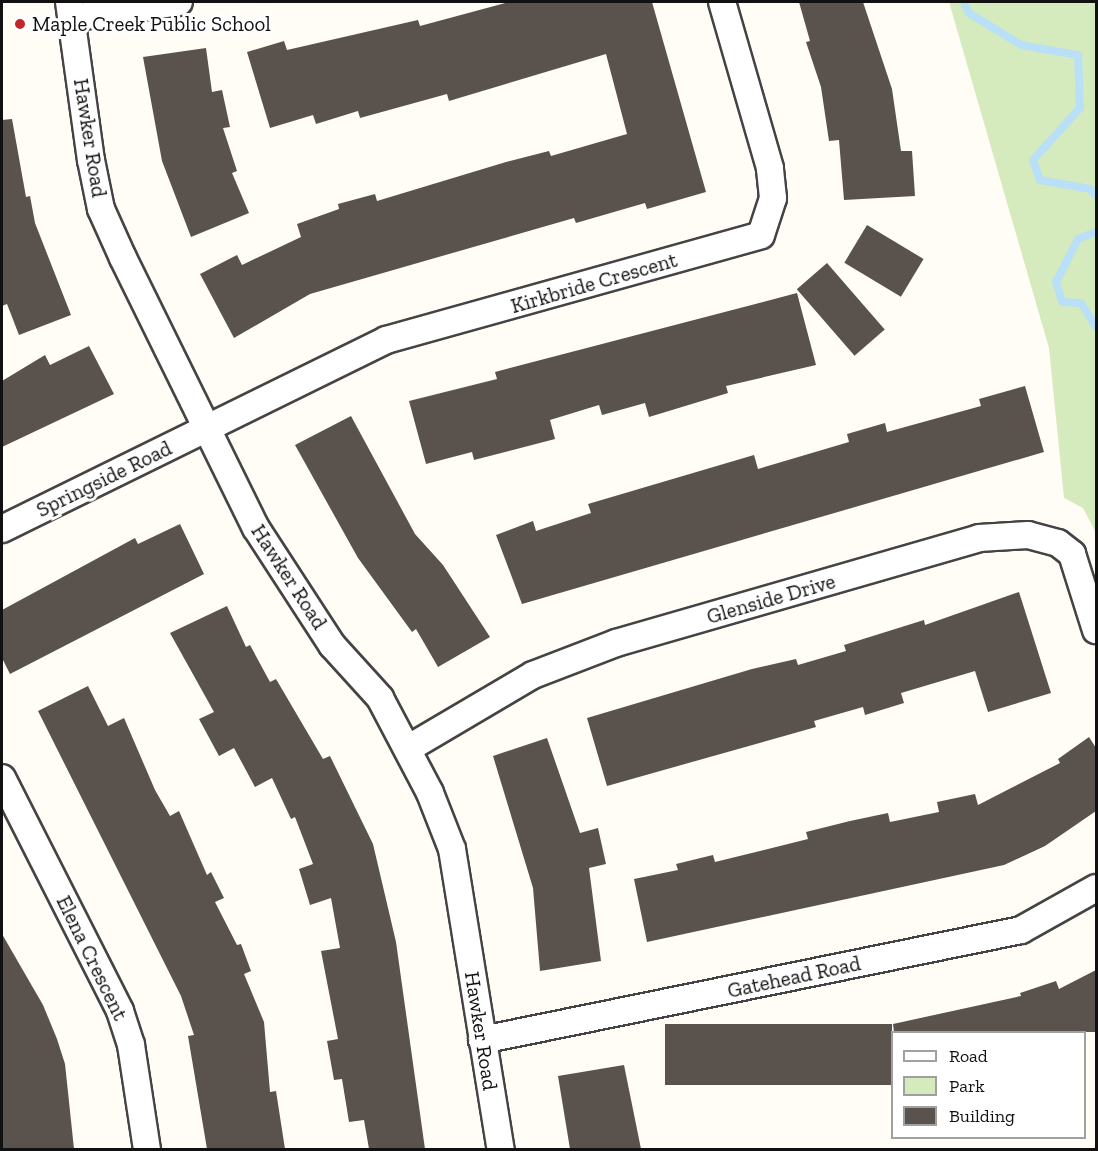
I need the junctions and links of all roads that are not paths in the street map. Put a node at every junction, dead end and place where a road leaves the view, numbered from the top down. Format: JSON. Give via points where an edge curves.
{"nodes":[{"id":1,"x":180,"y":2,"type":"edge"},
{"id":2,"x":722,"y":2,"type":"edge"},
{"id":3,"x":70,"y":10,"type":"edge"},
{"id":4,"x":205,"y":427,"type":"junction"},
{"id":5,"x":2,"y":529,"type":"edge"},
{"id":6,"x":1096,"y":630,"type":"edge"},
{"id":7,"x":409,"y":748,"type":"junction"},
{"id":8,"x":2,"y":778,"type":"edge"},
{"id":9,"x":1096,"y":888,"type":"edge"},
{"id":10,"x":482,"y":1040,"type":"junction"},
{"id":11,"x":147,"y":1149,"type":"edge"},
{"id":12,"x":501,"y":1149,"type":"edge"}],
"edges":[{"from":1,"to":3,"type":"street"},
{"from":2,"to":4,"type":"street","name":"Kirkbride Crescent","via":[[770,168],[773,198],[761,235],[386,340]]},
{"from":3,"to":4,"type":"street","name":"Hawker Road","via":[[101,209]]},
{"from":4,"to":5,"type":"street","name":"Springside Road"},
{"from":4,"to":7,"type":"street","name":"Hawker Road","via":[[256,528],[332,645],[380,698]]},
{"from":6,"to":7,"type":"street","name":"Glenside Drive","via":[[1072,554],[1058,543],[1028,535],[979,538],[616,643],[533,675]]},
{"from":7,"to":10,"type":"street","name":"Hawker Road","via":[[452,849]]},
{"from":8,"to":11,"type":"street","name":"Elena Crescent","via":[[120,1011],[131,1045]]},
{"from":9,"to":10,"type":"street","name":"Gatehead Road","via":[[1021,930]]},
{"from":10,"to":12,"type":"street","name":"Hawker Road"}]}
